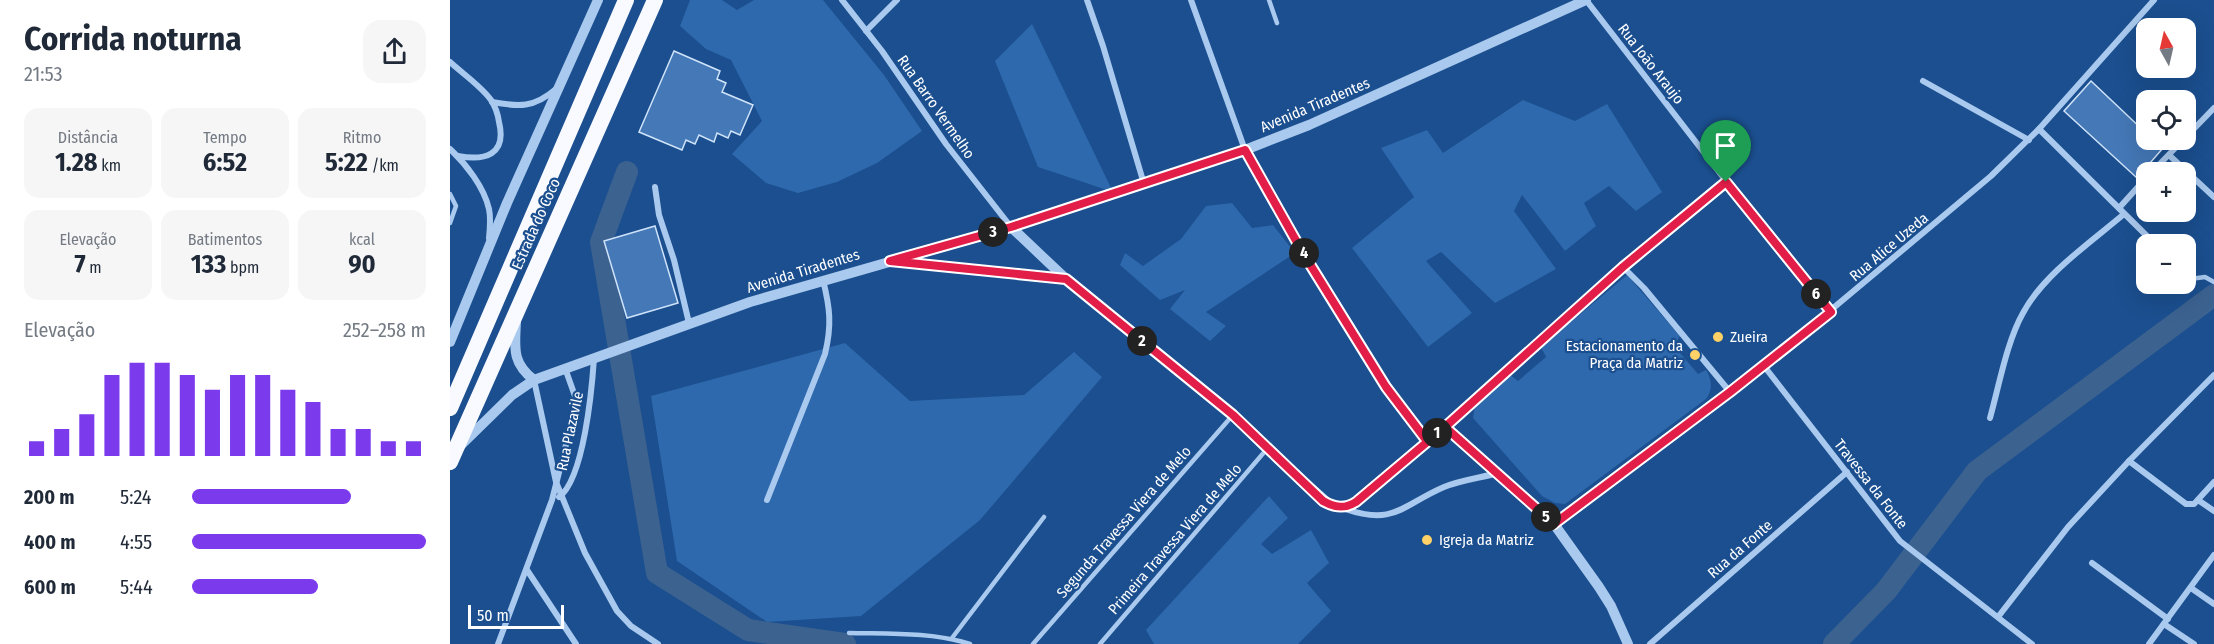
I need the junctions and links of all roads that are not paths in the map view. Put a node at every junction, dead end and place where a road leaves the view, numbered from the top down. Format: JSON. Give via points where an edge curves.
{"nodes":[{"id":1,"x":598,"y":0,"type":"edge"},
{"id":2,"x":626,"y":0,"type":"edge"},
{"id":3,"x":655,"y":0,"type":"edge"},
{"id":4,"x":842,"y":0,"type":"edge"},
{"id":5,"x":897,"y":0,"type":"edge"},
{"id":6,"x":1087,"y":0,"type":"edge"},
{"id":7,"x":1191,"y":0,"type":"edge"},
{"id":8,"x":1269,"y":0,"type":"edge"},
{"id":9,"x":1586,"y":0,"type":"edge"},
{"id":10,"x":2154,"y":0,"type":"edge"},
{"id":11,"x":1277,"y":23,"type":"dead end"},
{"id":12,"x":866,"y":31,"type":"junction"},
{"id":13,"x":450,"y":63,"type":"edge"},
{"id":14,"x":1923,"y":81,"type":"dead end"},
{"id":15,"x":557,"y":88,"type":"junction"},
{"id":16,"x":492,"y":102,"type":"junction"},
{"id":17,"x":2214,"y":108,"type":"edge"},
{"id":18,"x":2196,"y":126,"type":"edge"},
{"id":19,"x":2039,"y":129,"type":"junction"},
{"id":20,"x":2029,"y":140,"type":"junction"},
{"id":21,"x":450,"y":149,"type":"edge"},
{"id":22,"x":1245,"y":150,"type":"junction"},
{"id":23,"x":2173,"y":150,"type":"edge"},
{"id":24,"x":2169,"y":155,"type":"junction"},
{"id":25,"x":458,"y":156,"type":"junction"},
{"id":26,"x":2162,"y":162,"type":"edge"},
{"id":27,"x":1726,"y":182,"type":"junction"},
{"id":28,"x":1144,"y":184,"type":"junction"},
{"id":29,"x":655,"y":187,"type":"dead end"},
{"id":30,"x":2136,"y":191,"type":"edge"},
{"id":31,"x":450,"y":194,"type":"edge"},
{"id":32,"x":2214,"y":197,"type":"edge"},
{"id":33,"x":2121,"y":211,"type":"junction"},
{"id":34,"x":450,"y":223,"type":"edge"},
{"id":35,"x":1011,"y":227,"type":"junction"},
{"id":36,"x":2145,"y":234,"type":"edge"},
{"id":37,"x":489,"y":247,"type":"junction"},
{"id":38,"x":890,"y":261,"type":"junction"},
{"id":39,"x":1623,"y":267,"type":"junction"},
{"id":40,"x":2196,"y":277,"type":"edge"},
{"id":41,"x":1066,"y":279,"type":"junction"},
{"id":42,"x":824,"y":280,"type":"junction"},
{"id":43,"x":2214,"y":282,"type":"edge"},
{"id":44,"x":1831,"y":312,"type":"junction"},
{"id":45,"x":516,"y":315,"type":"junction"},
{"id":46,"x":689,"y":323,"type":"junction"},
{"id":47,"x":450,"y":342,"type":"edge"},
{"id":48,"x":599,"y":356,"type":"junction"},
{"id":49,"x":1764,"y":366,"type":"junction"},
{"id":50,"x":565,"y":368,"type":"junction"},
{"id":51,"x":2214,"y":375,"type":"edge"},
{"id":52,"x":534,"y":380,"type":"junction"},
{"id":53,"x":1730,"y":392,"type":"junction"},
{"id":54,"x":450,"y":408,"type":"edge"},
{"id":55,"x":1233,"y":415,"type":"junction"},
{"id":56,"x":1990,"y":418,"type":"dead end"},
{"id":57,"x":1445,"y":427,"type":"junction"},
{"id":58,"x":570,"y":429,"type":"junction"},
{"id":59,"x":584,"y":434,"type":"junction"},
{"id":60,"x":1427,"y":441,"type":"junction"},
{"id":61,"x":1267,"y":449,"type":"junction"},
{"id":62,"x":452,"y":457,"type":"edge"},
{"id":63,"x":2129,"y":461,"type":"junction"},
{"id":64,"x":1847,"y":472,"type":"junction"},
{"id":65,"x":1498,"y":473,"type":"junction"},
{"id":66,"x":556,"y":482,"type":"junction"},
{"id":67,"x":2214,"y":482,"type":"edge"},
{"id":68,"x":562,"y":496,"type":"junction"},
{"id":69,"x":552,"y":500,"type":"junction"},
{"id":70,"x":767,"y":500,"type":"dead end"},
{"id":71,"x":2198,"y":500,"type":"junction"},
{"id":72,"x":1341,"y":507,"type":"junction"},
{"id":73,"x":2214,"y":511,"type":"edge"},
{"id":74,"x":1044,"y":517,"type":"dead end"},
{"id":75,"x":1554,"y":524,"type":"junction"},
{"id":76,"x":2214,"y":555,"type":"edge"},
{"id":77,"x":2091,"y":563,"type":"dead end"},
{"id":78,"x":527,"y":570,"type":"junction"},
{"id":79,"x":2191,"y":588,"type":"junction"},
{"id":80,"x":2214,"y":604,"type":"edge"},
{"id":81,"x":1998,"y":617,"type":"junction"},
{"id":82,"x":2166,"y":622,"type":"junction"},
{"id":83,"x":849,"y":633,"type":"dead end"},
{"id":84,"x":952,"y":638,"type":"junction"},
{"id":85,"x":498,"y":644,"type":"edge"},
{"id":86,"x":576,"y":644,"type":"edge"},
{"id":87,"x":658,"y":644,"type":"edge"},
{"id":88,"x":970,"y":644,"type":"edge"},
{"id":89,"x":1033,"y":644,"type":"edge"},
{"id":90,"x":1100,"y":644,"type":"edge"},
{"id":91,"x":1628,"y":644,"type":"edge"},
{"id":92,"x":1650,"y":644,"type":"edge"},
{"id":93,"x":2032,"y":644,"type":"edge"},
{"id":94,"x":2150,"y":644,"type":"edge"},
{"id":95,"x":2194,"y":644,"type":"edge"}],
"edges":[{"from":1,"to":15,"type":"street"},
{"from":2,"to":54,"type":"highway","name":"Estrada do Coco"},
{"from":3,"to":45,"type":"highway","name":"Estrada do Coco"},
{"from":4,"to":12,"type":"street","name":"Rua Barro Vermelho"},
{"from":5,"to":12,"type":"street"},
{"from":6,"to":28,"type":"street"},
{"from":7,"to":22,"type":"street"},
{"from":8,"to":11,"type":"lane"},
{"from":9,"to":22,"type":"street","name":"Avenida Tiradentes"},
{"from":9,"to":27,"type":"street","name":"Rua João Araujo"},
{"from":10,"to":19,"type":"street","name":"Rua Alice Uzeda"},
{"from":12,"to":35,"type":"street","name":"Rua Barro Vermelho"},
{"from":13,"to":16,"type":"street"},
{"from":14,"to":20,"type":"street"},
{"from":15,"to":16,"type":"street","via":[[536,103],[520,106]]},
{"from":15,"to":37,"type":"street"},
{"from":16,"to":25,"type":"street","via":[[501,132],[500,144],[487,157]]},
{"from":17,"to":18,"type":"street"},
{"from":19,"to":20,"type":"street","name":"Rua Alice Uzeda"},
{"from":19,"to":33,"type":"street"},
{"from":20,"to":44,"type":"street","name":"Rua Alice Uzeda"},
{"from":21,"to":25,"type":"street"},
{"from":22,"to":28,"type":"street","name":"Avenida Tiradentes"},
{"from":22,"to":60,"type":"street","via":[[1386,387]]},
{"from":23,"to":24,"type":"street"},
{"from":24,"to":26,"type":"street"},
{"from":24,"to":32,"type":"street"},
{"from":25,"to":37,"type":"street","via":[[477,182],[490,210]]},
{"from":27,"to":39,"type":"street"},
{"from":27,"to":44,"type":"street","name":"Rua João Araujo"},
{"from":28,"to":35,"type":"street","name":"Avenida Tiradentes"},
{"from":29,"to":46,"type":"street"},
{"from":30,"to":33,"type":"street"},
{"from":31,"to":34,"type":"lane","via":[[456,206]]},
{"from":33,"to":36,"type":"street"},
{"from":33,"to":56,"type":"street","via":[[2024,310]]},
{"from":35,"to":38,"type":"street","name":"Avenida Tiradentes"},
{"from":35,"to":41,"type":"street"},
{"from":37,"to":47,"type":"street"},
{"from":38,"to":41,"type":"street"},
{"from":38,"to":42,"type":"street","name":"Avenida Tiradentes"},
{"from":39,"to":53,"type":"street"},
{"from":39,"to":57,"type":"street"},
{"from":40,"to":43,"type":"lane"},
{"from":41,"to":55,"type":"street"},
{"from":42,"to":46,"type":"street","name":"Avenida Tiradentes"},
{"from":42,"to":70,"type":"street","via":[[831,312],[825,354]]},
{"from":44,"to":49,"type":"street","name":"Rua Alice Uzeda"},
{"from":45,"to":52,"type":"street","via":[[518,363]]},
{"from":45,"to":62,"type":"highway","name":"Estrada do Coco"},
{"from":46,"to":48,"type":"street","name":"Avenida Tiradentes"},
{"from":48,"to":50,"type":"street","name":"Avenida Tiradentes"},
{"from":48,"to":59,"type":"street","name":"Rua Plazavile"},
{"from":49,"to":53,"type":"street","name":"Rua Alice Uzeda"},
{"from":49,"to":64,"type":"street","name":"Travessa da Fonte"},
{"from":50,"to":52,"type":"street","name":"Avenida Tiradentes"},
{"from":50,"to":58,"type":"street","name":"Rua Plazavile","via":[[576,399]]},
{"from":51,"to":63,"type":"street"},
{"from":52,"to":62,"type":"street","name":"Avenida Tiradentes","via":[[512,395]]},
{"from":52,"to":66,"type":"street"},
{"from":53,"to":75,"type":"street","name":"Rua Alice Uzeda"},
{"from":55,"to":61,"type":"street"},
{"from":55,"to":89,"type":"lane","name":"Segunda Travessa Viera de Melo"},
{"from":57,"to":60,"type":"street"},
{"from":57,"to":65,"type":"street"},
{"from":58,"to":59,"type":"street"},
{"from":58,"to":66,"type":"street","name":"Rua Plazavile"},
{"from":59,"to":68,"type":"street","name":"Rua Plazavile","via":[[574,473]]},
{"from":60,"to":72,"type":"street","via":[[1356,502]]},
{"from":61,"to":72,"type":"street","via":[[1323,501]]},
{"from":61,"to":90,"type":"lane","name":"Primeira Travessa Viera de Melo"},
{"from":63,"to":71,"type":"street","via":[[2186,504]]},
{"from":63,"to":81,"type":"street","via":[[2068,526]]},
{"from":64,"to":81,"type":"street","name":"Travessa da Fonte","via":[[1900,541]]},
{"from":64,"to":92,"type":"street","name":"Rua da Fonte"},
{"from":65,"to":72,"type":"street","via":[[1445,487],[1400,512],[1363,515]]},
{"from":65,"to":75,"type":"street"},
{"from":66,"to":68,"type":"street"},
{"from":66,"to":69,"type":"street","name":"Rua Plazavile"},
{"from":67,"to":71,"type":"street"},
{"from":68,"to":69,"type":"street"},
{"from":68,"to":87,"type":"street","via":[[609,599],[628,623]]},
{"from":69,"to":78,"type":"street","name":"Rua Plazavile"},
{"from":71,"to":73,"type":"street"},
{"from":74,"to":84,"type":"lane"},
{"from":75,"to":91,"type":"street","via":[[1599,586]]},
{"from":76,"to":79,"type":"street"},
{"from":77,"to":82,"type":"street"},
{"from":78,"to":85,"type":"street","name":"Rua Plazavile"},
{"from":78,"to":86,"type":"street"},
{"from":79,"to":80,"type":"street"},
{"from":79,"to":82,"type":"street"},
{"from":81,"to":93,"type":"street","name":"Travessa da Fonte"},
{"from":82,"to":94,"type":"street"},
{"from":82,"to":95,"type":"street"},
{"from":83,"to":84,"type":"lane"},
{"from":84,"to":88,"type":"lane"}]}
